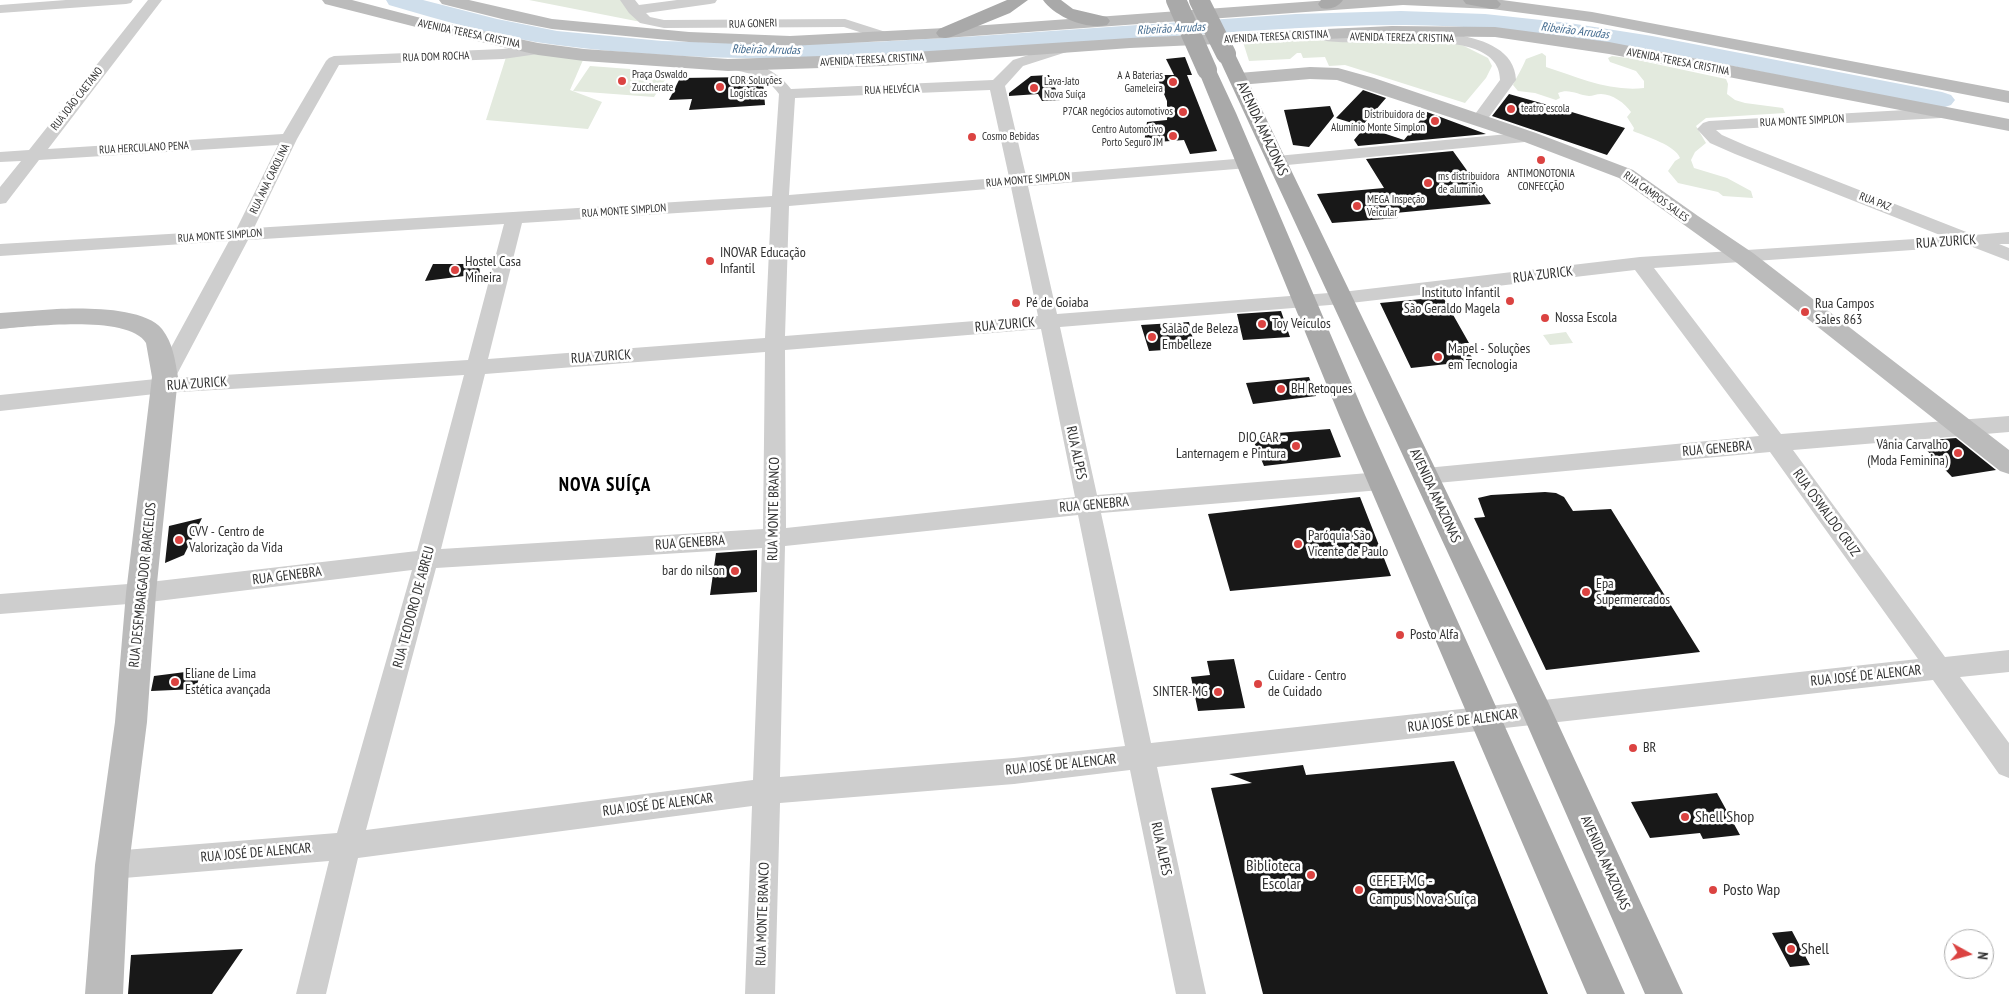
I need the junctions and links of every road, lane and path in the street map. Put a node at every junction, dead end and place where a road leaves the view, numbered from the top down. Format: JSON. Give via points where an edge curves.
{"nodes":[{"id":1,"x":126,"y":0,"type":"edge"},
{"id":2,"x":155,"y":0,"type":"edge"},
{"id":3,"x":332,"y":0,"type":"edge"},
{"id":4,"x":448,"y":0,"type":"edge"},
{"id":5,"x":710,"y":0,"type":"edge"},
{"id":6,"x":1019,"y":0,"type":"edge"},
{"id":7,"x":1052,"y":0,"type":"edge"},
{"id":8,"x":1176,"y":0,"type":"edge"},
{"id":9,"x":1199,"y":0,"type":"edge"},
{"id":10,"x":1472,"y":0,"type":"edge"},
{"id":11,"x":1330,"y":2,"type":"edge"},
{"id":12,"x":1492,"y":4,"type":"junction"},
{"id":13,"x":631,"y":5,"type":"edge"},
{"id":14,"x":0,"y":9,"type":"edge"},
{"id":15,"x":1101,"y":21,"type":"junction"},
{"id":16,"x":945,"y":33,"type":"junction"},
{"id":17,"x":886,"y":37,"type":"junction"},
{"id":18,"x":1283,"y":37,"type":"junction"},
{"id":19,"x":1071,"y":46,"type":"junction"},
{"id":20,"x":538,"y":48,"type":"junction"},
{"id":21,"x":334,"y":61,"type":"joint"},
{"id":22,"x":728,"y":65,"type":"junction"},
{"id":23,"x":1239,"y":79,"type":"junction"},
{"id":24,"x":1933,"y":82,"type":"junction"},
{"id":25,"x":997,"y":85,"type":"junction"},
{"id":26,"x":787,"y":94,"type":"junction"},
{"id":27,"x":2009,"y":97,"type":"edge"},
{"id":28,"x":1941,"y":113,"type":"junction"},
{"id":29,"x":1478,"y":121,"type":"junction"},
{"id":30,"x":2009,"y":125,"type":"edge"},
{"id":31,"x":1529,"y":137,"type":"junction"},
{"id":32,"x":289,"y":139,"type":"junction"},
{"id":33,"x":1740,"y":150,"type":"joint"},
{"id":34,"x":33,"y":154,"type":"junction"},
{"id":35,"x":0,"y":157,"type":"edge"},
{"id":36,"x":1277,"y":161,"type":"junction"},
{"id":37,"x":1248,"y":163,"type":"junction"},
{"id":38,"x":1019,"y":181,"type":"junction"},
{"id":39,"x":0,"y":200,"type":"edge"},
{"id":40,"x":780,"y":201,"type":"junction"},
{"id":41,"x":514,"y":218,"type":"junction"},
{"id":42,"x":242,"y":235,"type":"junction"},
{"id":43,"x":2009,"y":238,"type":"edge"},
{"id":44,"x":1973,"y":240,"type":"junction"},
{"id":45,"x":0,"y":250,"type":"edge"},
{"id":46,"x":2009,"y":255,"type":"edge"},
{"id":47,"x":1746,"y":258,"type":"junction"},
{"id":48,"x":1640,"y":264,"type":"junction"},
{"id":49,"x":1342,"y":298,"type":"junction"},
{"id":50,"x":1304,"y":300,"type":"junction"},
{"id":51,"x":0,"y":321,"type":"edge"},
{"id":52,"x":1049,"y":322,"type":"junction"},
{"id":53,"x":775,"y":344,"type":"junction"},
{"id":54,"x":477,"y":367,"type":"junction"},
{"id":55,"x":164,"y":382,"type":"junction"},
{"id":56,"x":0,"y":403,"type":"edge"},
{"id":57,"x":2009,"y":424,"type":"edge"},
{"id":58,"x":1964,"y":428,"type":"junction"},
{"id":59,"x":1776,"y":443,"type":"junction"},
{"id":60,"x":2009,"y":464,"type":"edge"},
{"id":61,"x":1426,"y":476,"type":"junction"},
{"id":62,"x":1381,"y":481,"type":"junction"},
{"id":63,"x":1087,"y":505,"type":"junction"},
{"id":64,"x":774,"y":538,"type":"junction"},
{"id":65,"x":427,"y":559,"type":"junction"},
{"id":66,"x":141,"y":593,"type":"junction"},
{"id":67,"x":0,"y":604,"type":"edge"},
{"id":68,"x":2009,"y":661,"type":"edge"},
{"id":69,"x":1938,"y":668,"type":"junction"},
{"id":70,"x":1537,"y":712,"type":"junction"},
{"id":71,"x":1486,"y":718,"type":"junction"},
{"id":72,"x":1141,"y":756,"type":"junction"},
{"id":73,"x":2009,"y":765,"type":"edge"},
{"id":74,"x":767,"y":791,"type":"junction"},
{"id":75,"x":347,"y":846,"type":"junction"},
{"id":76,"x":112,"y":865,"type":"junction"},
{"id":77,"x":104,"y":994,"type":"edge"},
{"id":78,"x":311,"y":994,"type":"edge"},
{"id":79,"x":760,"y":994,"type":"edge"},
{"id":80,"x":1191,"y":994,"type":"edge"},
{"id":81,"x":1606,"y":994,"type":"edge"},
{"id":82,"x":1664,"y":994,"type":"edge"}],
"edges":[{"from":1,"to":14,"type":"street"},
{"from":2,"to":34,"type":"street","name":"RUA JOÃO CAETANO"},
{"from":3,"to":20,"type":"main road","name":"AVENIDA TERESA CRISTINA"},
{"from":4,"to":17,"type":"main road","name":"AVENIDA TERESA CRISTINA","via":[[552,24],[689,37],[790,41]]},
{"from":5,"to":13,"type":"street"},
{"from":6,"to":16,"type":"main road"},
{"from":7,"to":15,"type":"main road","via":[[1057,8],[1071,14]]},
{"from":8,"to":37,"type":"main road","name":"AVENIDA AMAZONAS","bridge":true},
{"from":9,"to":23,"type":"main road","name":"AVENIDA AMAZONAS","bridge":true},
{"from":10,"to":12,"type":"main road"},
{"from":11,"to":12,"type":"main road","name":"AVENIDA TERESA CRISTINA","via":[[1403,0]]},
{"from":11,"to":15,"type":"main road","name":"AVENIDA TERESA CRISTINA"},
{"from":12,"to":24,"type":"main road","name":"AVENIDA TERESA CRISTINA","via":[[1592,17]]},
{"from":13,"to":17,"type":"street","name":"RUA GONERI","via":[[645,20],[664,24],[845,23]]},
{"from":15,"to":16,"type":"main road","name":"AVENIDA TERESA CRISTINA"},
{"from":16,"to":17,"type":"main road","name":"AVENIDA TERESA CRISTINA"},
{"from":18,"to":19,"type":"main road","name":"AVENIDA TERESA CRISTINA"},
{"from":18,"to":28,"type":"main road","name":"AVENIDA TERESA CRISTINA","via":[[1392,31],[1528,36],[1609,48]]},
{"from":18,"to":29,"type":"street","name":"AVENIDA TEREZA CRISTINA","via":[[1459,39],[1480,45],[1502,59],[1509,74]]},
{"from":19,"to":22,"type":"main road","name":"AVENIDA TERESA CRISTINA","via":[[883,60]]},
{"from":19,"to":25,"type":"street","via":[[1018,63]]},
{"from":20,"to":21,"type":"street","name":"RUA DOM ROCHA","via":[[503,54]]},
{"from":20,"to":22,"type":"main road","name":"AVENIDA TERESA CRISTINA","via":[[584,55]]},
{"from":21,"to":32,"type":"street","name":"RUA ANA CAROLINA"},
{"from":22,"to":26,"type":"street","via":[[772,75]]},
{"from":23,"to":29,"type":"main road","name":"RUA CAMPOS SALES","via":[[1310,72],[1338,74]]},
{"from":23,"to":36,"type":"main road","name":"AVENIDA AMAZONAS"},
{"from":24,"to":27,"type":"main road","name":"AVENIDA TERESA CRISTINA"},
{"from":24,"to":28,"type":"main road","via":[[1956,90],[1965,98],[1967,105]]},
{"from":25,"to":26,"type":"street","name":"RUA HELVÉCIA"},
{"from":25,"to":38,"type":"street","name":"RUA ALPES"},
{"from":26,"to":40,"type":"street","name":"RUA MONTE BRANCO"},
{"from":28,"to":30,"type":"main road","name":"AVENIDA TERESA CRISTINA"},
{"from":28,"to":33,"type":"street","name":"RUA MONTE SIMPLON","via":[[1709,126],[1705,129],[1716,139]]},
{"from":29,"to":31,"type":"main road","name":"RUA CAMPOS SALES"},
{"from":31,"to":36,"type":"street"},
{"from":31,"to":47,"type":"main road","name":"RUA CAMPOS SALES","via":[[1626,174]]},
{"from":32,"to":34,"type":"street","name":"RUA HERCULANO PENA"},
{"from":32,"to":42,"type":"street","name":"RUA ANA CAROLINA"},
{"from":33,"to":44,"type":"street","name":"RUA PAZ"},
{"from":34,"to":35,"type":"street","name":"RUA HERCULANO PENA"},
{"from":34,"to":39,"type":"street","name":"RUA JOÃO CAETANO"},
{"from":36,"to":49,"type":"main road","name":"AVENIDA AMAZONAS"},
{"from":37,"to":38,"type":"street","name":"RUA MONTE SIMPLON"},
{"from":37,"to":50,"type":"main road","name":"AVENIDA AMAZONAS"},
{"from":38,"to":40,"type":"street","name":"RUA MONTE SIMPLON"},
{"from":38,"to":52,"type":"street","name":"RUA ALPES"},
{"from":40,"to":41,"type":"street","name":"RUA MONTE SIMPLON"},
{"from":40,"to":53,"type":"street","name":"RUA MONTE BRANCO"},
{"from":41,"to":42,"type":"street","name":"RUA MONTE SIMPLON"},
{"from":41,"to":54,"type":"street","name":"RUA TEODORO DE ABREU"},
{"from":42,"to":45,"type":"street","name":"RUA MONTE SIMPLON"},
{"from":42,"to":55,"type":"street","name":"RUA ANA CAROLINA"},
{"from":43,"to":44,"type":"street","name":"RUA ZURICK"},
{"from":44,"to":46,"type":"street","name":"RUA PAZ"},
{"from":44,"to":47,"type":"street","name":"RUA ZURICK"},
{"from":47,"to":48,"type":"street","name":"RUA ZURICK"},
{"from":47,"to":58,"type":"main road","name":"RUA CAMPOS SALES"},
{"from":48,"to":49,"type":"street","name":"RUA ZURICK"},
{"from":48,"to":59,"type":"street","name":"RUA OSWALDO CRUZ"},
{"from":49,"to":50,"type":"street","name":"RUA ZURICK"},
{"from":49,"to":61,"type":"main road","name":"AVENIDA AMAZONAS"},
{"from":50,"to":52,"type":"street","name":"RUA ZURICK"},
{"from":50,"to":62,"type":"main road","name":"AVENIDA AMAZONAS"},
{"from":51,"to":55,"type":"main road","name":"RUA DESEMBARGADOR BARCELOS","via":[[70,316],[122,319],[140,325],[153,334],[162,354]]},
{"from":52,"to":53,"type":"street","name":"RUA ZURICK"},
{"from":52,"to":63,"type":"street","name":"RUA ALPES"},
{"from":53,"to":54,"type":"street","name":"RUA ZURICK"},
{"from":53,"to":64,"type":"street","name":"RUA MONTE BRANCO"},
{"from":54,"to":55,"type":"street","name":"RUA ZURICK"},
{"from":54,"to":65,"type":"street","name":"RUA TEODORO DE ABREU"},
{"from":55,"to":56,"type":"street","name":"RUA ZURICK"},
{"from":55,"to":66,"type":"main road","name":"RUA DESEMBARGADOR BARCELOS"},
{"from":57,"to":58,"type":"street","name":"RUA GENEBRA"},
{"from":58,"to":59,"type":"street","name":"RUA GENEBRA"},
{"from":58,"to":60,"type":"main road","name":"RUA CAMPOS SALES"},
{"from":59,"to":61,"type":"street","name":"RUA GENEBRA"},
{"from":59,"to":69,"type":"street","name":"RUA OSWALDO CRUZ"},
{"from":61,"to":70,"type":"main road","name":"AVENIDA AMAZONAS"},
{"from":62,"to":63,"type":"street","name":"RUA GENEBRA"},
{"from":62,"to":71,"type":"main road","name":"AVENIDA AMAZONAS"},
{"from":63,"to":64,"type":"street","name":"RUA GENEBRA"},
{"from":63,"to":72,"type":"street","name":"RUA ALPES"},
{"from":64,"to":65,"type":"street","name":"RUA GENEBRA"},
{"from":64,"to":74,"type":"street","name":"RUA MONTE BRANCO"},
{"from":65,"to":66,"type":"street","name":"RUA GENEBRA"},
{"from":65,"to":75,"type":"street","name":"RUA TEODORO DE ABREU"},
{"from":66,"to":67,"type":"street","name":"RUA GENEBRA"},
{"from":66,"to":76,"type":"main road","name":"RUA DESEMBARGADOR BARCELOS","via":[[131,722]]},
{"from":68,"to":69,"type":"street","name":"RUA JOSÉ DE ALENCAR"},
{"from":69,"to":70,"type":"street","name":"RUA JOSÉ DE ALENCAR"},
{"from":69,"to":73,"type":"street","name":"RUA OSWALDO CRUZ"},
{"from":70,"to":71,"type":"street","name":"RUA JOSÉ DE ALENCAR"},
{"from":70,"to":82,"type":"main road","name":"AVENIDA AMAZONAS"},
{"from":71,"to":72,"type":"street","name":"RUA JOSÉ DE ALENCAR"},
{"from":71,"to":81,"type":"main road","name":"AVENIDA AMAZONAS"},
{"from":72,"to":74,"type":"street","name":"RUA JOSÉ DE ALENCAR"},
{"from":72,"to":80,"type":"street","name":"RUA ALPES"},
{"from":74,"to":75,"type":"street","name":"RUA JOSÉ DE ALENCAR"},
{"from":74,"to":79,"type":"street","name":"RUA MONTE BRANCO"},
{"from":75,"to":76,"type":"street","name":"RUA JOSÉ DE ALENCAR"},
{"from":75,"to":78,"type":"street","name":"RUA TEODORO DE ABREU"},
{"from":76,"to":77,"type":"main road","name":"RUA DESEMBARGADOR BARCELOS"}]}
